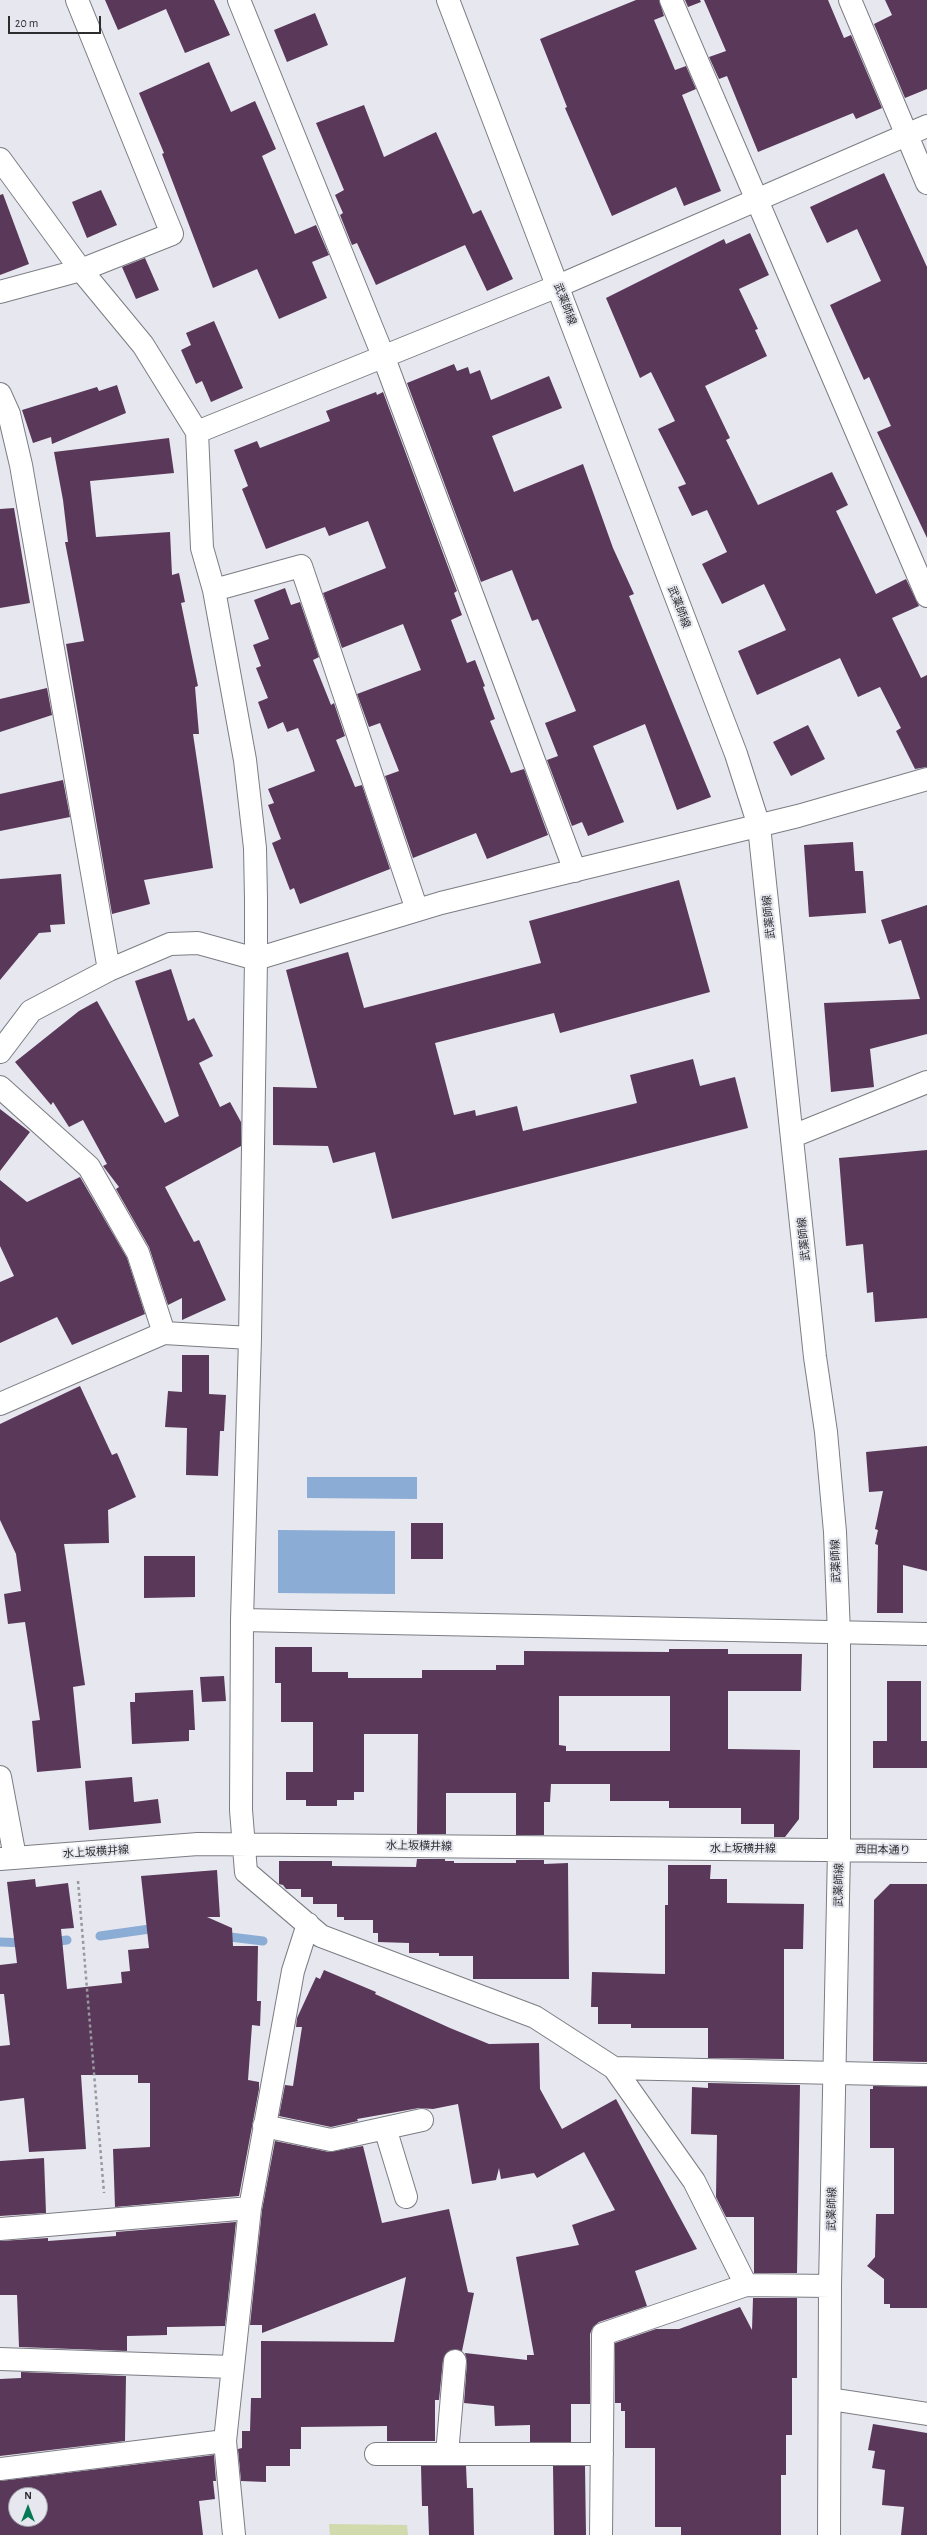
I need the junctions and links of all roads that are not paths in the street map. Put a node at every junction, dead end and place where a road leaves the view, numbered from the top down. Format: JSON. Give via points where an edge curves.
{"nodes":[{"id":1,"x":77,"y":0,"type":"edge"},
{"id":2,"x":239,"y":0,"type":"edge"},
{"id":3,"x":448,"y":0,"type":"edge"},
{"id":4,"x":671,"y":0,"type":"edge"},
{"id":5,"x":850,"y":0,"type":"edge"},
{"id":6,"x":927,"y":126,"type":"edge"},
{"id":7,"x":907,"y":135,"type":"junction"},
{"id":8,"x":0,"y":159,"type":"edge"},
{"id":9,"x":927,"y":183,"type":"edge"},
{"id":10,"x":756,"y":200,"type":"junction"},
{"id":11,"x":81,"y":270,"type":"junction"},
{"id":12,"x":558,"y":286,"type":"junction"},
{"id":13,"x":0,"y":292,"type":"edge"},
{"id":14,"x":384,"y":358,"type":"junction"},
{"id":15,"x":0,"y":394,"type":"edge"},
{"id":16,"x":197,"y":432,"type":"junction"},
{"id":17,"x":214,"y":590,"type":"junction"},
{"id":18,"x":927,"y":596,"type":"edge"},
{"id":19,"x":927,"y":779,"type":"edge"},
{"id":20,"x":759,"y":826,"type":"junction"},
{"id":21,"x":575,"y":871,"type":"junction"},
{"id":22,"x":417,"y":910,"type":"junction"},
{"id":23,"x":256,"y":959,"type":"junction"},
{"id":24,"x":109,"y":970,"type":"junction"},
{"id":25,"x":0,"y":1052,"type":"edge"},
{"id":26,"x":927,"y":1082,"type":"edge"},
{"id":27,"x":0,"y":1087,"type":"edge"},
{"id":28,"x":793,"y":1136,"type":"junction"},
{"id":29,"x":164,"y":1333,"type":"junction"},
{"id":30,"x":250,"y":1338,"type":"junction"},
{"id":31,"x":0,"y":1404,"type":"edge"},
{"id":32,"x":242,"y":1620,"type":"junction"},
{"id":33,"x":838,"y":1634,"type":"junction"},
{"id":34,"x":927,"y":1634,"type":"edge"},
{"id":35,"x":0,"y":1777,"type":"edge"},
{"id":36,"x":242,"y":1845,"type":"junction"},
{"id":37,"x":839,"y":1850,"type":"junction"},
{"id":38,"x":927,"y":1851,"type":"edge"},
{"id":39,"x":8,"y":1858,"type":"edge"},
{"id":40,"x":308,"y":1924,"type":"junction"},
{"id":41,"x":614,"y":2068,"type":"junction"},
{"id":42,"x":835,"y":2072,"type":"junction"},
{"id":43,"x":927,"y":2075,"type":"edge"},
{"id":44,"x":422,"y":2120,"type":"dead end"},
{"id":45,"x":264,"y":2126,"type":"junction"},
{"id":46,"x":385,"y":2128,"type":"junction"},
{"id":47,"x":406,"y":2197,"type":"dead end"},
{"id":48,"x":250,"y":2208,"type":"junction"},
{"id":49,"x":0,"y":2229,"type":"edge"},
{"id":50,"x":746,"y":2285,"type":"junction"},
{"id":51,"x":830,"y":2286,"type":"junction"},
{"id":52,"x":0,"y":2359,"type":"edge"},
{"id":53,"x":455,"y":2361,"type":"dead end"},
{"id":54,"x":232,"y":2367,"type":"junction"},
{"id":55,"x":830,"y":2399,"type":"junction"},
{"id":56,"x":927,"y":2414,"type":"edge"},
{"id":57,"x":225,"y":2441,"type":"junction"},
{"id":58,"x":376,"y":2454,"type":"dead end"},
{"id":59,"x":447,"y":2454,"type":"junction"},
{"id":60,"x":602,"y":2454,"type":"junction"},
{"id":61,"x":0,"y":2469,"type":"edge"},
{"id":62,"x":234,"y":2535,"type":"edge"},
{"id":63,"x":601,"y":2535,"type":"edge"},
{"id":64,"x":829,"y":2535,"type":"edge"}],
"edges":[{"from":1,"to":11,"type":"street","via":[[172,234]]},
{"from":2,"to":14,"type":"street"},
{"from":3,"to":12,"type":"street","name":"武薬師線"},
{"from":4,"to":10,"type":"street"},
{"from":5,"to":7,"type":"street"},
{"from":6,"to":7,"type":"street"},
{"from":7,"to":9,"type":"street"},
{"from":7,"to":10,"type":"street"},
{"from":8,"to":11,"type":"street"},
{"from":10,"to":12,"type":"street"},
{"from":10,"to":18,"type":"street"},
{"from":11,"to":13,"type":"street"},
{"from":11,"to":16,"type":"street","via":[[143,345]]},
{"from":12,"to":14,"type":"street"},
{"from":12,"to":20,"type":"street","name":"武薬師線","via":[[736,754]]},
{"from":14,"to":16,"type":"street"},
{"from":14,"to":21,"type":"street"},
{"from":15,"to":24,"type":"street","via":[[9,414],[21,465]]},
{"from":16,"to":17,"type":"street","via":[[202,548]]},
{"from":17,"to":22,"type":"street","via":[[300,566]]},
{"from":17,"to":23,"type":"street","via":[[245,760],[254,841]]},
{"from":19,"to":20,"type":"street"},
{"from":20,"to":21,"type":"street"},
{"from":20,"to":28,"type":"street","name":"武薬師線"},
{"from":21,"to":22,"type":"street"},
{"from":22,"to":23,"type":"street"},
{"from":23,"to":24,"type":"street","via":[[198,943],[170,944]]},
{"from":23,"to":30,"type":"street"},
{"from":24,"to":25,"type":"street","via":[[31,1011]]},
{"from":26,"to":28,"type":"street"},
{"from":27,"to":29,"type":"street","via":[[88,1167],[138,1253]]},
{"from":28,"to":33,"type":"street","name":"武薬師線","via":[[815,1356],[827,1440],[835,1532]]},
{"from":29,"to":30,"type":"street"},
{"from":29,"to":31,"type":"street"},
{"from":30,"to":32,"type":"street"},
{"from":32,"to":33,"type":"street"},
{"from":32,"to":36,"type":"street"},
{"from":33,"to":34,"type":"street"},
{"from":33,"to":37,"type":"street","name":"武薬師線"},
{"from":35,"to":39,"type":"street"},
{"from":36,"to":37,"type":"street","name":"水上坂横井線"},
{"from":36,"to":39,"type":"street","name":"水上坂横井線","via":[[198,1844]]},
{"from":36,"to":40,"type":"street","via":[[246,1872]]},
{"from":37,"to":38,"type":"street","name":"西田本通り"},
{"from":37,"to":42,"type":"street","name":"武薬師線"},
{"from":40,"to":41,"type":"street","via":[[321,1936],[535,2017]]},
{"from":40,"to":45,"type":"street","via":[[293,1971]]},
{"from":41,"to":42,"type":"street"},
{"from":41,"to":50,"type":"street","via":[[694,2181]]},
{"from":42,"to":43,"type":"street"},
{"from":42,"to":51,"type":"street","name":"武薬師線"},
{"from":44,"to":46,"type":"street"},
{"from":45,"to":46,"type":"street","via":[[331,2140]]},
{"from":45,"to":48,"type":"street"},
{"from":46,"to":47,"type":"street"},
{"from":48,"to":49,"type":"street"},
{"from":48,"to":54,"type":"street","via":[[238,2332]]},
{"from":50,"to":51,"type":"street"},
{"from":50,"to":60,"type":"street","via":[[603,2334]]},
{"from":51,"to":55,"type":"street","name":"武薬師線"},
{"from":52,"to":54,"type":"street"},
{"from":53,"to":59,"type":"street"},
{"from":54,"to":57,"type":"street"},
{"from":55,"to":56,"type":"street"},
{"from":55,"to":64,"type":"street","name":"武薬師線"},
{"from":57,"to":61,"type":"street"},
{"from":57,"to":62,"type":"street"},
{"from":58,"to":59,"type":"street"},
{"from":59,"to":60,"type":"street"},
{"from":60,"to":63,"type":"street"}]}
